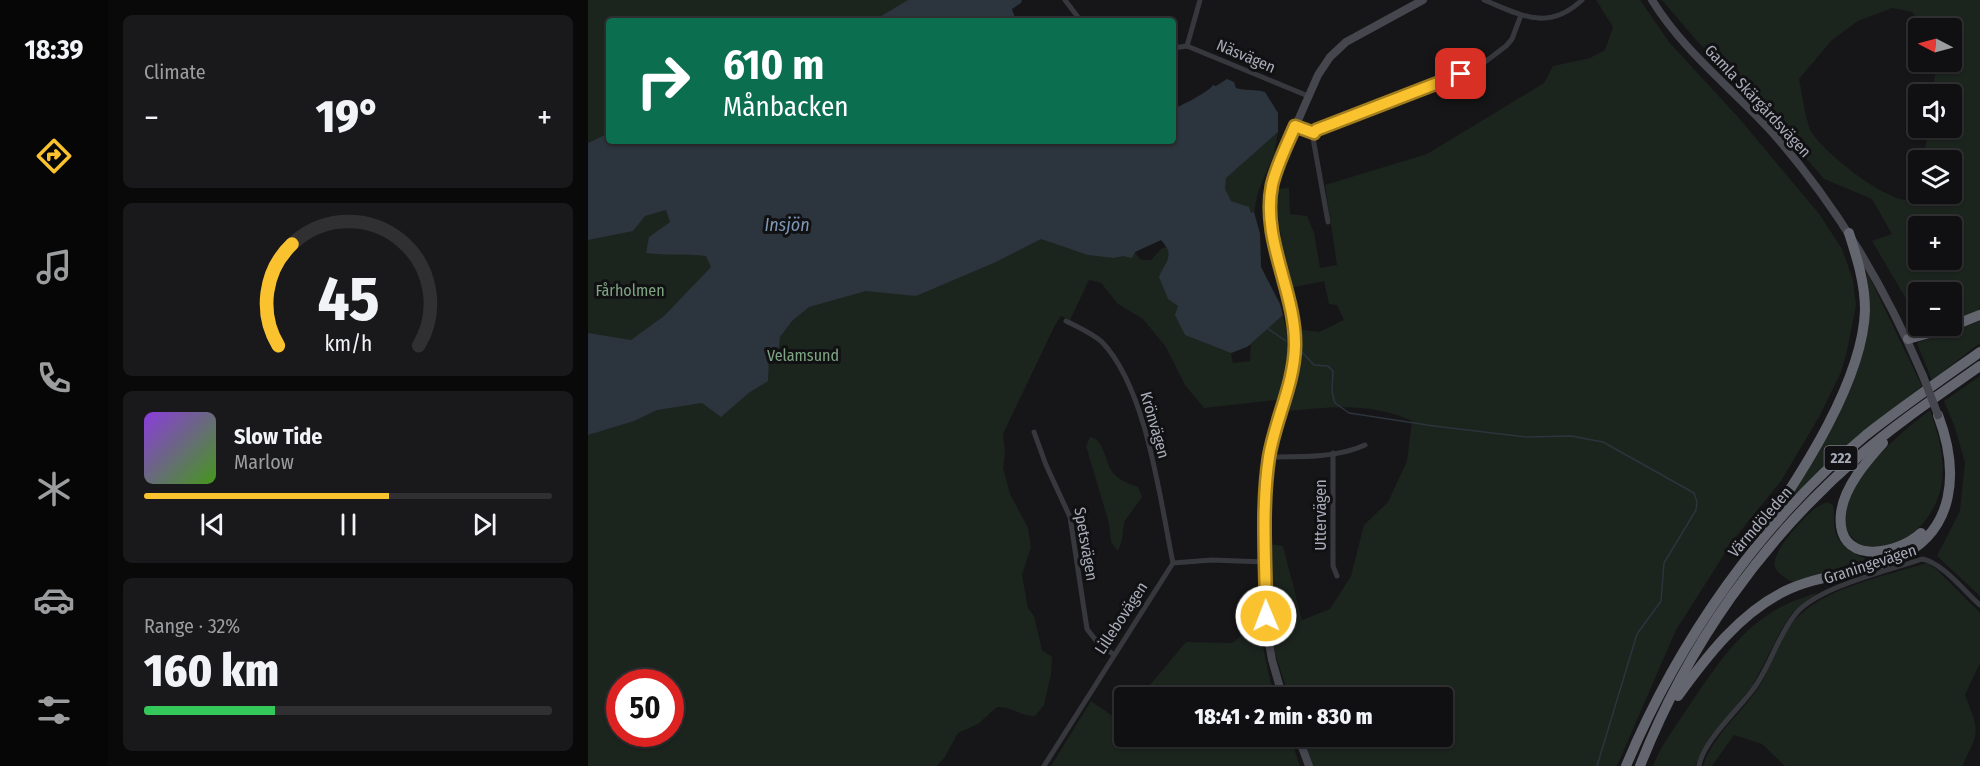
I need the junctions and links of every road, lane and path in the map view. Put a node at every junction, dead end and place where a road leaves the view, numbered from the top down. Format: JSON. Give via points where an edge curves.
{"nodes":[{"id":1,"x":1065,"y":0,"type":"edge"},
{"id":2,"x":1200,"y":0,"type":"edge"},
{"id":3,"x":1422,"y":0,"type":"edge"},
{"id":4,"x":1484,"y":0,"type":"edge"},
{"id":5,"x":1582,"y":0,"type":"edge"},
{"id":6,"x":1652,"y":0,"type":"edge"},
{"id":7,"x":1521,"y":15,"type":"junction"},
{"id":8,"x":1079,"y":18,"type":"edge"},
{"id":9,"x":1187,"y":45,"type":"junction"},
{"id":10,"x":1176,"y":47,"type":"edge"},
{"id":11,"x":1308,"y":96,"type":"junction"},
{"id":12,"x":1295,"y":126,"type":"junction"},
{"id":13,"x":1314,"y":133,"type":"junction"},
{"id":14,"x":1328,"y":222,"type":"dead end"},
{"id":15,"x":1849,"y":233,"type":"junction"},
{"id":16,"x":1980,"y":315,"type":"edge"},
{"id":17,"x":1066,"y":321,"type":"dead end"},
{"id":18,"x":1908,"y":339,"type":"junction"},
{"id":19,"x":1980,"y":352,"type":"edge"},
{"id":20,"x":1980,"y":366,"type":"edge"},
{"id":21,"x":1938,"y":415,"type":"junction"},
{"id":22,"x":1906,"y":418,"type":"junction"},
{"id":23,"x":1034,"y":432,"type":"dead end"},
{"id":24,"x":1365,"y":445,"type":"dead end"},
{"id":25,"x":1334,"y":453,"type":"junction"},
{"id":26,"x":1269,"y":457,"type":"junction"},
{"id":27,"x":1265,"y":562,"type":"junction"},
{"id":28,"x":1173,"y":563,"type":"junction"},
{"id":29,"x":1336,"y":576,"type":"dead end"},
{"id":30,"x":1725,"y":588,"type":"junction"},
{"id":31,"x":1980,"y":605,"type":"edge"},
{"id":32,"x":1113,"y":654,"type":"junction"},
{"id":33,"x":1280,"y":687,"type":"edge"},
{"id":34,"x":1661,"y":720,"type":"junction"},
{"id":35,"x":1302,"y":747,"type":"edge"},
{"id":36,"x":1044,"y":766,"type":"edge"},
{"id":37,"x":1309,"y":766,"type":"edge"},
{"id":38,"x":1626,"y":766,"type":"edge"},
{"id":39,"x":1640,"y":766,"type":"edge"},
{"id":40,"x":1699,"y":766,"type":"edge"}],
"edges":[{"from":1,"to":8,"type":"street"},
{"from":2,"to":9,"type":"street"},
{"from":3,"to":11,"type":"main road","via":[[1346,42],[1321,68]]},
{"from":4,"to":7,"type":"street"},
{"from":5,"to":7,"type":"street","via":[[1553,18]]},
{"from":6,"to":15,"type":"main road","name":"Gamla Skärgårdsvägen","via":[[1677,35],[1757,116],[1808,175]]},
{"from":7,"to":13,"type":"street","via":[[1512,39],[1485,62]]},
{"from":9,"to":10,"type":"street"},
{"from":9,"to":11,"type":"street","name":"Näsvägen"},
{"from":11,"to":12,"type":"main road"},
{"from":12,"to":13,"type":"street"},
{"from":12,"to":26,"type":"main road","via":[[1271,196],[1271,220],[1295,345],[1290,382]]},
{"from":13,"to":14,"type":"street"},
{"from":15,"to":18,"type":"main road","name":"Gamla Skärgårdsvägen"},
{"from":15,"to":30,"type":"highway","via":[[1864,295],[1863,326],[1854,363],[1802,471]]},
{"from":16,"to":18,"type":"highway"},
{"from":17,"to":28,"type":"street","name":"Krönvägen","via":[[1101,342],[1136,400]]},
{"from":18,"to":21,"type":"main road","name":"Gamla Skärgårdsvägen","bridge":true},
{"from":19,"to":30,"type":"highway","name":"Värmdöleden","number":"222","via":[[1865,436],[1770,530]]},
{"from":20,"to":22,"type":"highway","name":"Värmdöleden","number":"222"},
{"from":21,"to":22,"type":"highway","via":[[1947,456],[1940,507],[1914,540],[1887,552],[1864,551],[1843,532],[1843,502],[1860,471]]},
{"from":21,"to":34,"type":"highway","via":[[1947,437],[1952,476],[1946,505],[1929,534],[1894,559],[1802,584],[1764,604],[1723,639]]},
{"from":22,"to":34,"type":"highway","name":"Värmdöleden","number":"222","via":[[1823,489],[1768,549],[1716,618]]},
{"from":23,"to":32,"type":"street","name":"Spetsvägen","via":[[1070,517],[1087,629],[1098,644]]},
{"from":24,"to":25,"type":"street","name":"Uttervägen"},
{"from":25,"to":26,"type":"street","name":"Uttervägen"},
{"from":25,"to":29,"type":"street","name":"Uttervägen"},
{"from":26,"to":27,"type":"main road"},
{"from":27,"to":28,"type":"street"},
{"from":27,"to":33,"type":"main road","via":[[1267,631]]},
{"from":28,"to":32,"type":"street","name":"Lillebovägen"},
{"from":30,"to":38,"type":"highway","name":"Värmdöleden","number":"222","via":[[1675,664]]},
{"from":31,"to":40,"type":"street","name":"Graningevägen","via":[[1938,566],[1922,559],[1825,592],[1795,614],[1756,687],[1713,738]]},
{"from":32,"to":36,"type":"street","name":"Lillebovägen"},
{"from":34,"to":39,"type":"highway","name":"Värmdöleden","number":"222"},
{"from":35,"to":37,"type":"main road"}]}
